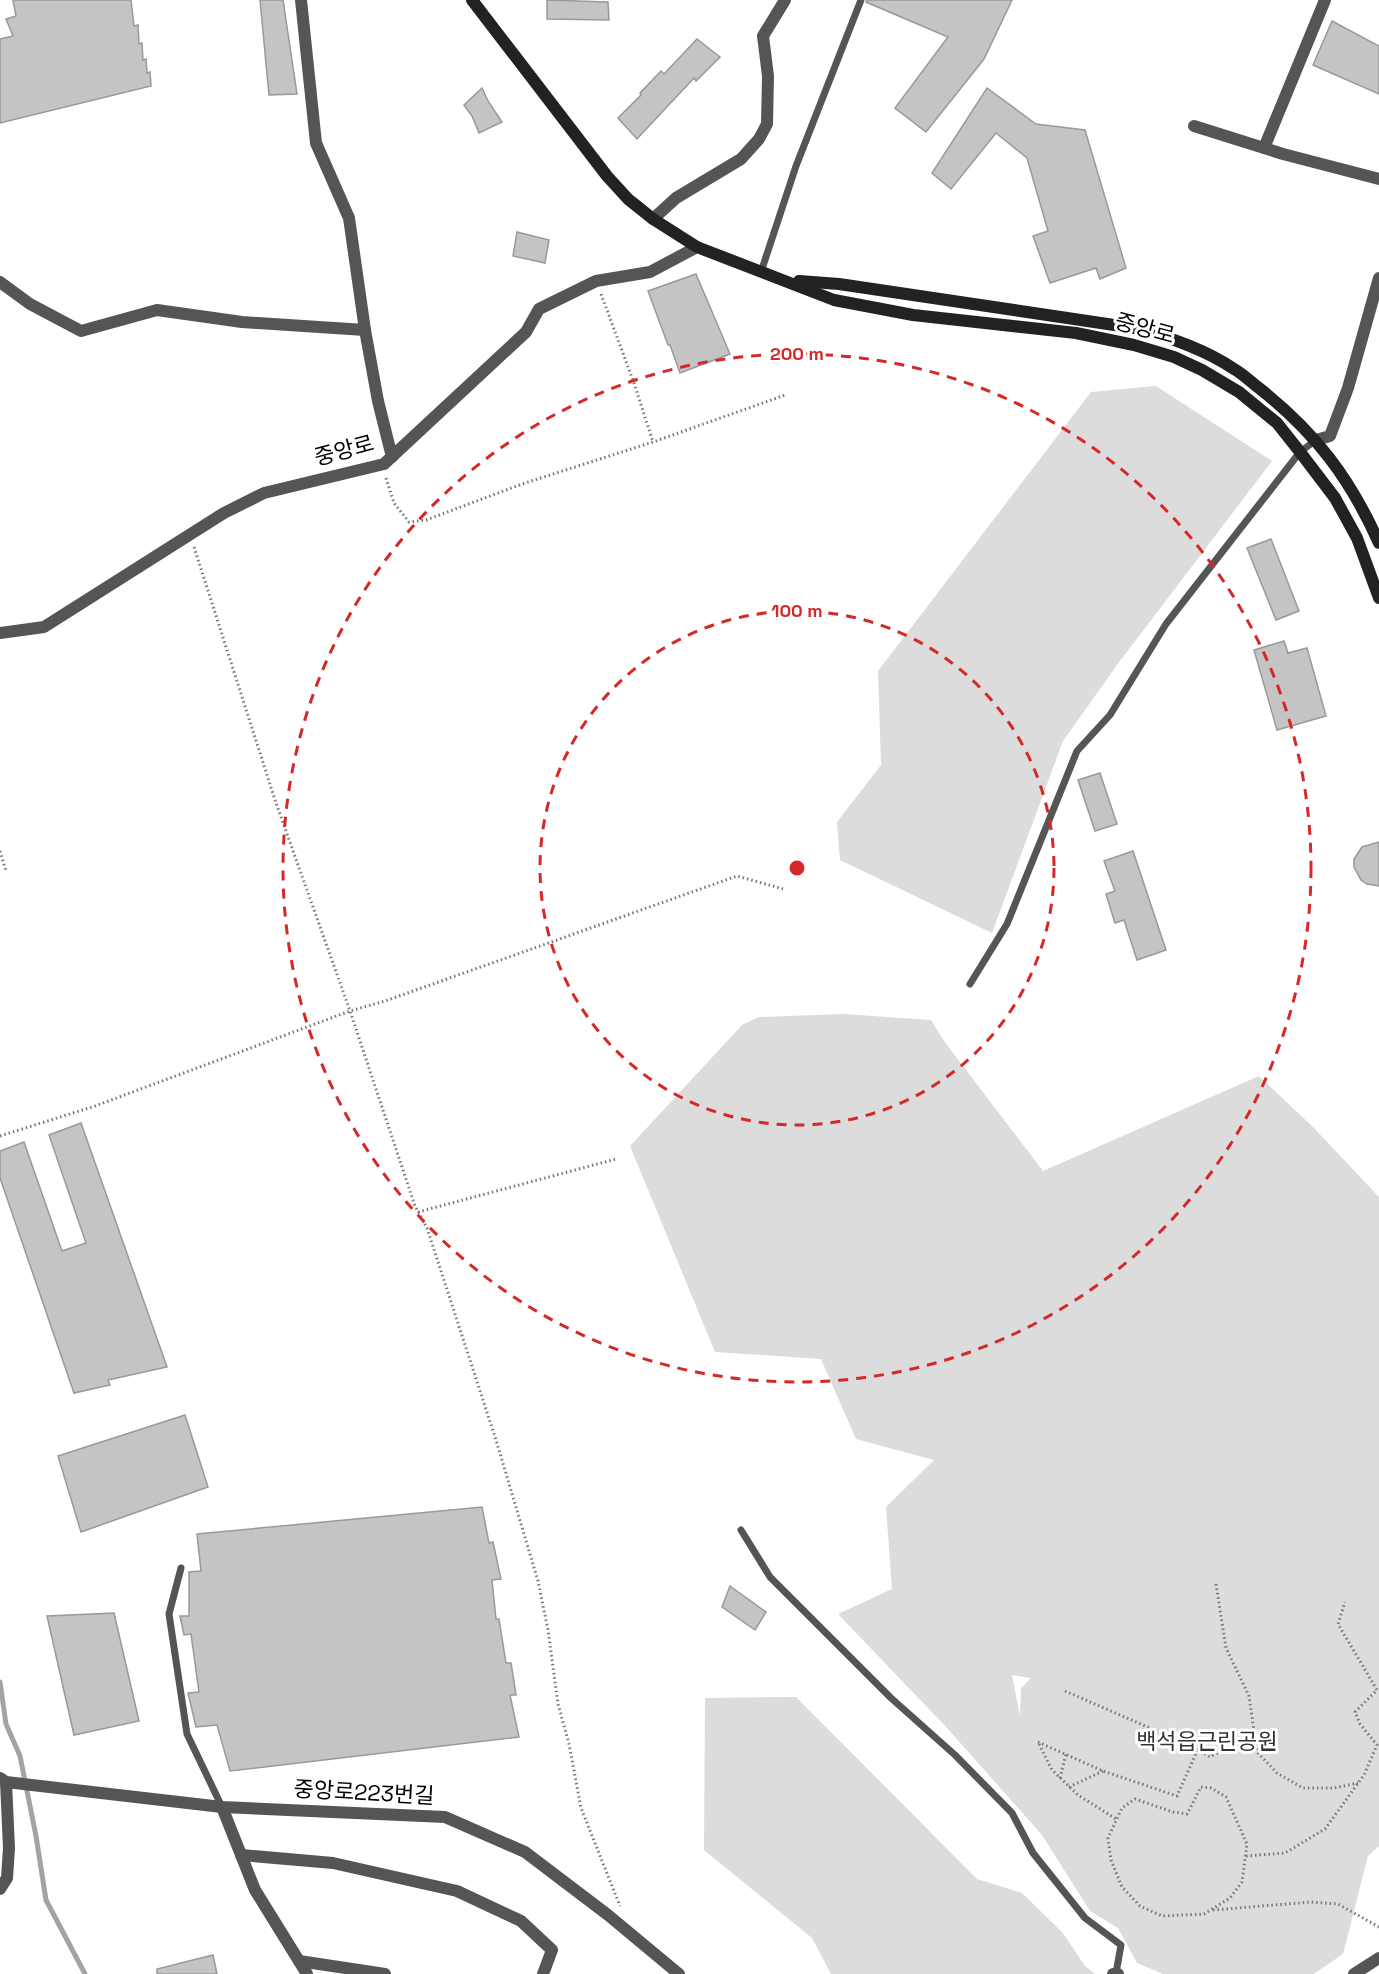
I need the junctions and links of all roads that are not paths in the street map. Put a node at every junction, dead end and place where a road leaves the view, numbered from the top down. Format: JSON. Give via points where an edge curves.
{"nodes":[{"id":1,"x":301,"y":0,"type":"edge"},
{"id":2,"x":472,"y":0,"type":"edge"},
{"id":3,"x":785,"y":0,"type":"edge"},
{"id":4,"x":861,"y":0,"type":"edge"},
{"id":5,"x":1325,"y":0,"type":"edge"},
{"id":6,"x":1194,"y":126,"type":"dead end"},
{"id":7,"x":1264,"y":148,"type":"junction"},
{"id":8,"x":1379,"y":179,"type":"edge"},
{"id":9,"x":653,"y":219,"type":"junction"},
{"id":10,"x":698,"y":247,"type":"junction"},
{"id":11,"x":761,"y":272,"type":"junction"},
{"id":12,"x":1379,"y":278,"type":"edge"},
{"id":13,"x":786,"y":280,"type":"junction"},
{"id":14,"x":0,"y":282,"type":"edge"},
{"id":15,"x":365,"y":330,"type":"junction"},
{"id":16,"x":1316,"y":440,"type":"junction"},
{"id":17,"x":1300,"y":452,"type":"junction"},
{"id":18,"x":388,"y":461,"type":"junction"},
{"id":19,"x":1379,"y":543,"type":"edge"},
{"id":20,"x":1379,"y":598,"type":"edge"},
{"id":21,"x":0,"y":633,"type":"edge"},
{"id":22,"x":970,"y":984,"type":"dead end"},
{"id":23,"x":741,"y":1530,"type":"dead end"},
{"id":24,"x":181,"y":1568,"type":"dead end"},
{"id":25,"x":7,"y":1781,"type":"edge"},
{"id":26,"x":222,"y":1806,"type":"junction"},
{"id":27,"x":241,"y":1855,"type":"junction"},
{"id":28,"x":0,"y":1889,"type":"edge"},
{"id":29,"x":1379,"y":1958,"type":"edge"},
{"id":30,"x":299,"y":1961,"type":"junction"},
{"id":31,"x":308,"y":1974,"type":"edge"},
{"id":32,"x":385,"y":1974,"type":"edge"},
{"id":33,"x":543,"y":1974,"type":"edge"},
{"id":34,"x":679,"y":1974,"type":"edge"},
{"id":35,"x":1115,"y":1974,"type":"edge"},
{"id":36,"x":1354,"y":1974,"type":"edge"}],
"edges":[{"from":1,"to":15,"type":"street","via":[[316,143],[350,218]]},
{"from":2,"to":9,"type":"main road","name":"중앙로","via":[[607,176]]},
{"from":3,"to":9,"type":"street","via":[[763,36],[768,76],[767,124],[759,139],[741,159],[676,198]]},
{"from":4,"to":11,"type":"lane","via":[[796,166]]},
{"from":5,"to":7,"type":"street"},
{"from":6,"to":7,"type":"street"},
{"from":7,"to":8,"type":"street"},
{"from":9,"to":10,"type":"main road","name":"중앙로"},
{"from":10,"to":11,"type":"main road","name":"중앙로"},
{"from":10,"to":18,"type":"street","name":"중앙로","via":[[650,272],[596,281],[538,309],[526,332]]},
{"from":11,"to":13,"type":"main road","name":"중앙로"},
{"from":12,"to":16,"type":"street","via":[[1330,436]]},
{"from":13,"to":16,"type":"main road","name":"중앙로","via":[[1141,329],[1181,342],[1234,368],[1281,405]]},
{"from":13,"to":17,"type":"main road","name":"중앙로","via":[[834,300],[866,307],[1076,333],[1174,357],[1239,392],[1277,423]]},
{"from":14,"to":15,"type":"street","via":[[30,304],[81,331],[157,310],[242,322]]},
{"from":15,"to":18,"type":"street"},
{"from":16,"to":17,"type":"lane"},
{"from":16,"to":19,"type":"main road","name":"중앙로","via":[[1345,478]]},
{"from":17,"to":20,"type":"main road","name":"중앙로","via":[[1335,498],[1357,538]]},
{"from":17,"to":22,"type":"lane","via":[[1166,624],[1110,714],[1077,751],[1006,924]]},
{"from":18,"to":21,"type":"street","name":"중앙로","via":[[264,493],[224,513],[44,627]]},
{"from":23,"to":35,"type":"lane","via":[[770,1577],[1012,1813],[1033,1853],[1085,1918],[1120,1945]]},
{"from":24,"to":26,"type":"lane","via":[[169,1614],[187,1734]]},
{"from":25,"to":26,"type":"street","name":"중앙로223번길"},
{"from":25,"to":28,"type":"street","via":[[9,1848],[7,1878]]},
{"from":26,"to":27,"type":"street"},
{"from":26,"to":34,"type":"street","name":"중앙로223번길","via":[[445,1817],[525,1852]]},
{"from":27,"to":30,"type":"street","via":[[255,1890]]},
{"from":27,"to":33,"type":"street","via":[[333,1863],[456,1891],[521,1921],[552,1950]]},
{"from":29,"to":36,"type":"street"},
{"from":30,"to":31,"type":"street"},
{"from":30,"to":32,"type":"street"}]}
